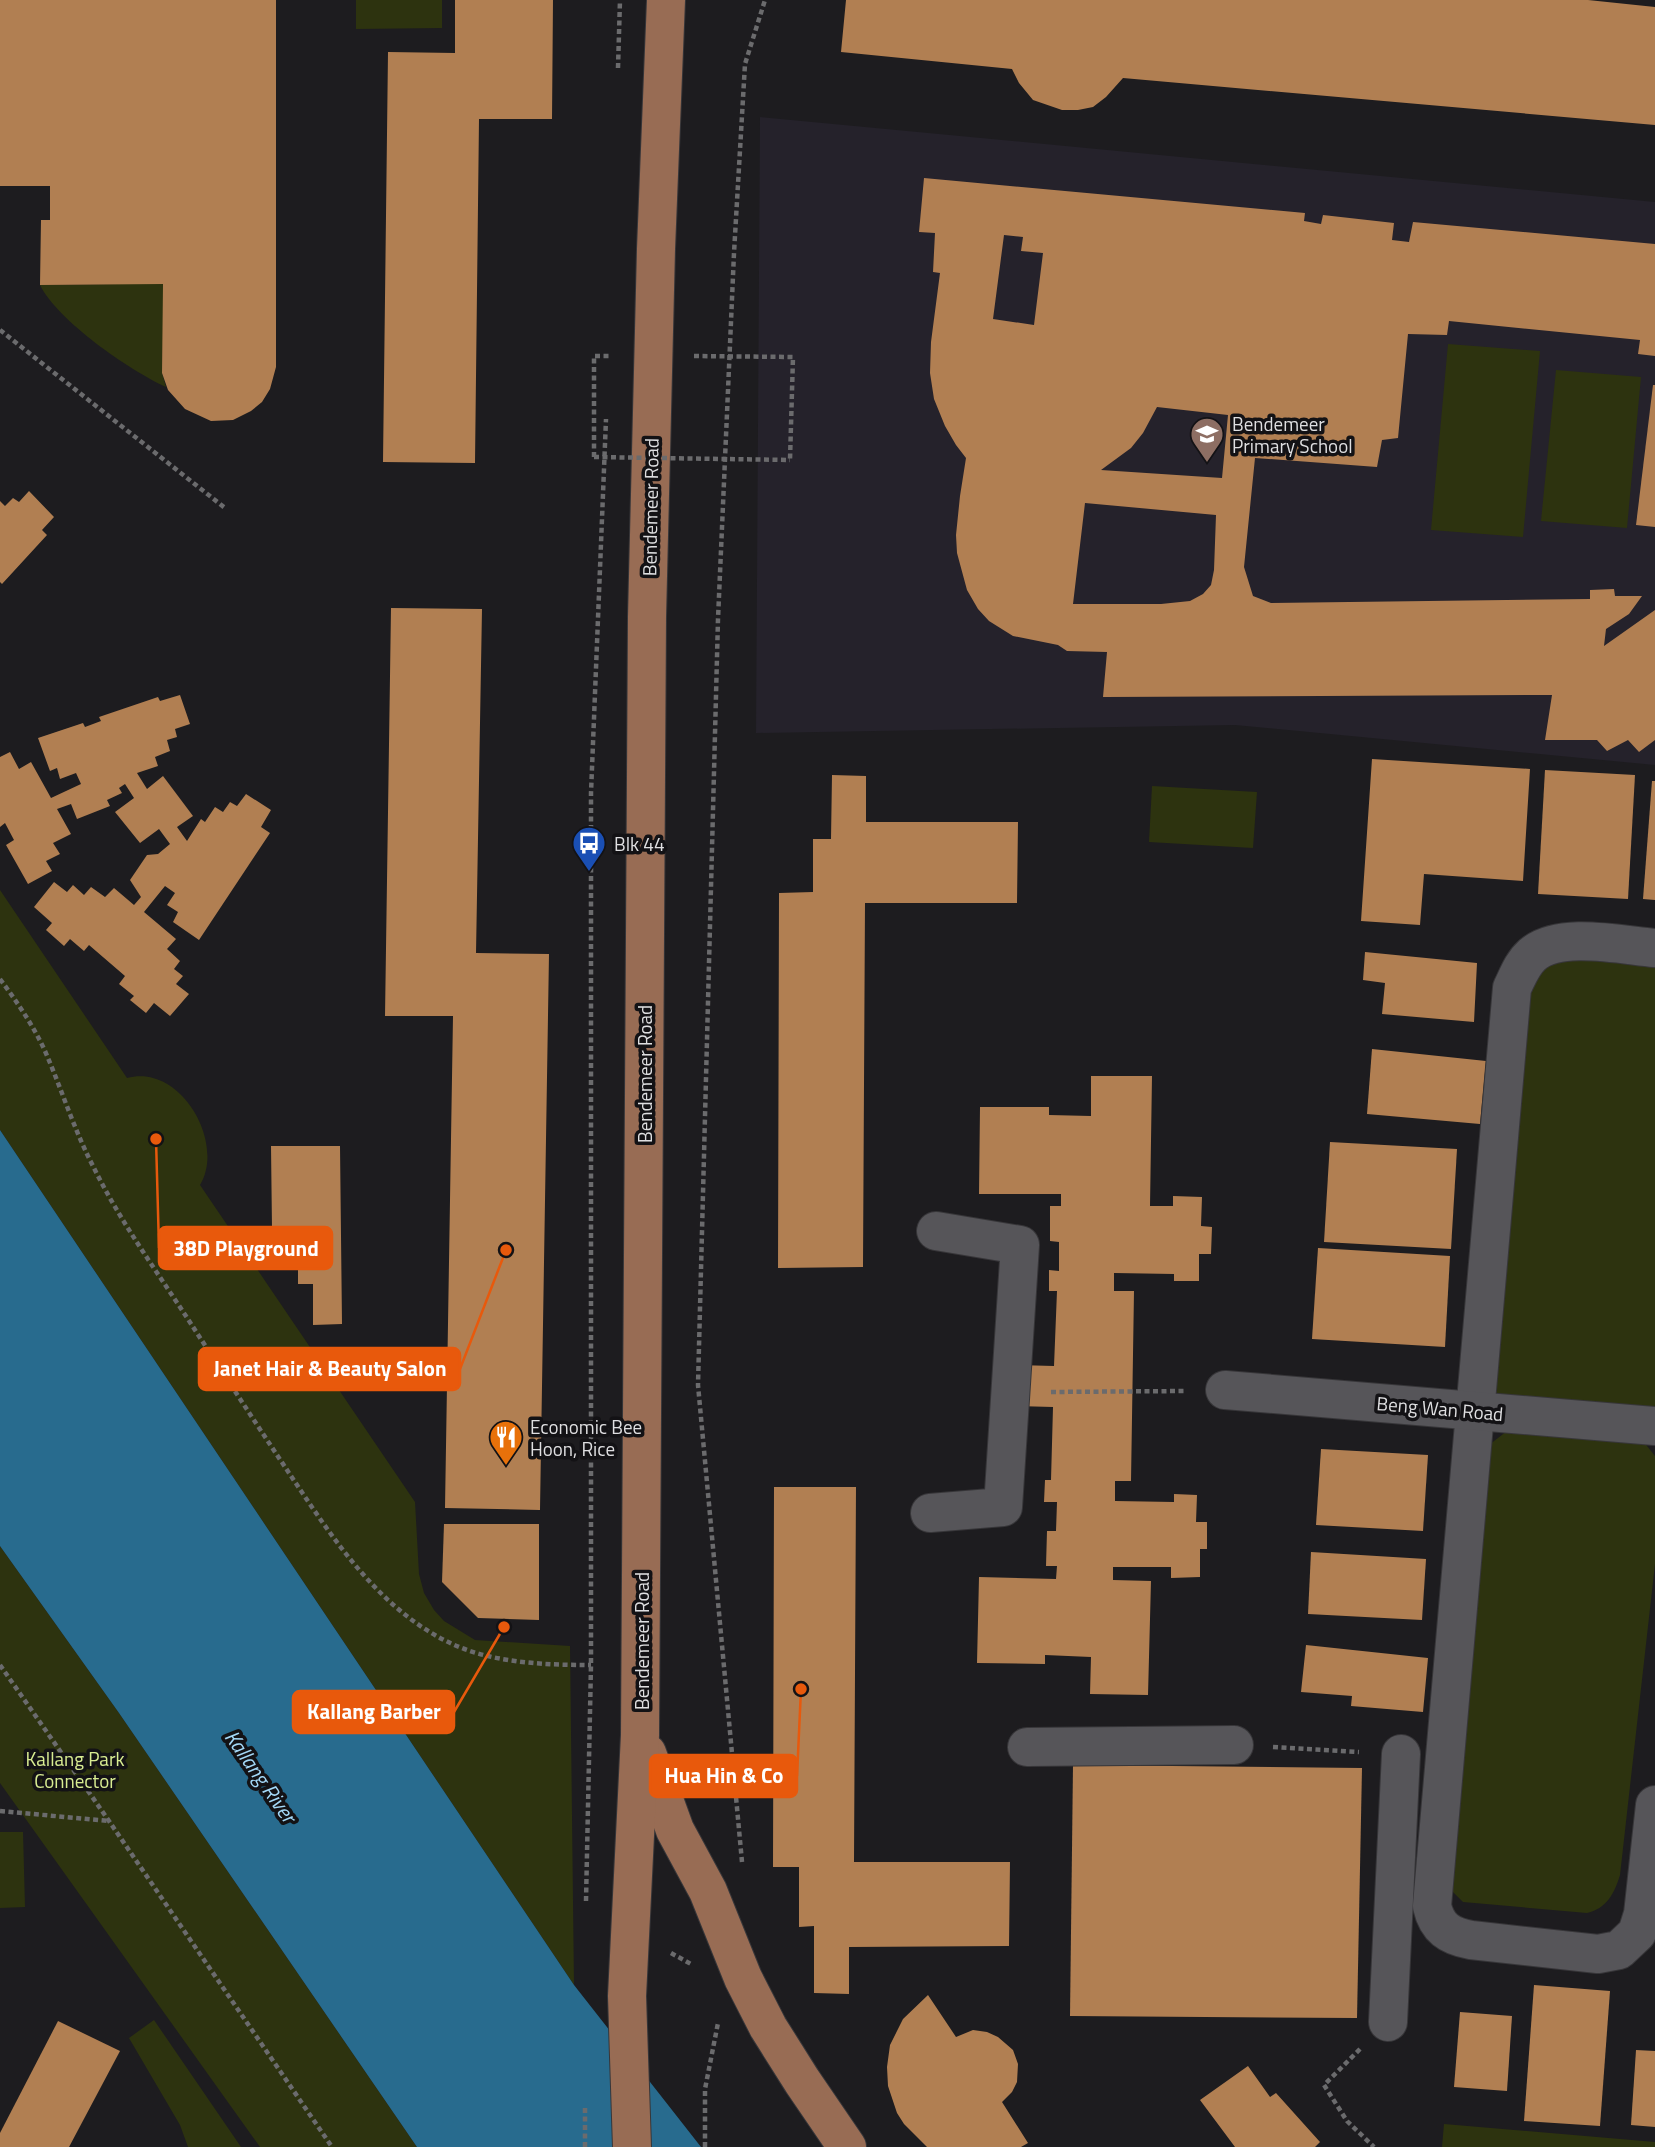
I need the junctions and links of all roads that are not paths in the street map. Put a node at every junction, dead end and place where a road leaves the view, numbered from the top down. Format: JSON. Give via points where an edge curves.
{"nodes":[{"id":1,"x":666,"y":0,"type":"edge"},
{"id":2,"x":1655,"y":948,"type":"edge"},
{"id":3,"x":936,"y":1231,"type":"dead end"},
{"id":4,"x":1225,"y":1390,"type":"road end"},
{"id":5,"x":1475,"y":1410,"type":"junction"},
{"id":6,"x":1655,"y":1426,"type":"edge"},
{"id":7,"x":930,"y":1513,"type":"dead end"},
{"id":8,"x":640,"y":1735,"type":"junction"},
{"id":9,"x":1234,"y":1745,"type":"road end"},
{"id":10,"x":1027,"y":1746,"type":"dead end"},
{"id":11,"x":1401,"y":1754,"type":"road end"},
{"id":12,"x":1655,"y":1805,"type":"edge"},
{"id":13,"x":1440,"y":1810,"type":"junction"},
{"id":14,"x":1399,"y":1812,"type":"junction"},
{"id":15,"x":1388,"y":2022,"type":"road end"},
{"id":16,"x":632,"y":2147,"type":"edge"},
{"id":17,"x":847,"y":2147,"type":"edge"}],
"edges":[{"from":1,"to":8,"type":"main road","name":"Bendemeer Road","via":[[647,617]]},
{"from":2,"to":5,"type":"street","via":[[1572,941],[1552,944],[1533,954],[1512,988]]},
{"from":3,"to":7,"type":"street","via":[[1020,1245],[1003,1507]]},
{"from":4,"to":5,"type":"street","name":"Beng Wan Road"},
{"from":5,"to":6,"type":"street","name":"Beng Wan Road"},
{"from":5,"to":13,"type":"street"},
{"from":8,"to":16,"type":"main road","name":"Bendemeer Road","via":[[627,1996]]},
{"from":8,"to":17,"type":"main road","via":[[675,1830],[708,1891],[743,1978],[768,2027]]},
{"from":9,"to":10,"type":"street"},
{"from":11,"to":14,"type":"street"},
{"from":12,"to":13,"type":"street","via":[[1637,1933],[1619,1950],[1598,1954],[1471,1940],[1444,1929],[1432,1906]]},
{"from":13,"to":14,"type":"street"},
{"from":14,"to":15,"type":"street"}]}
